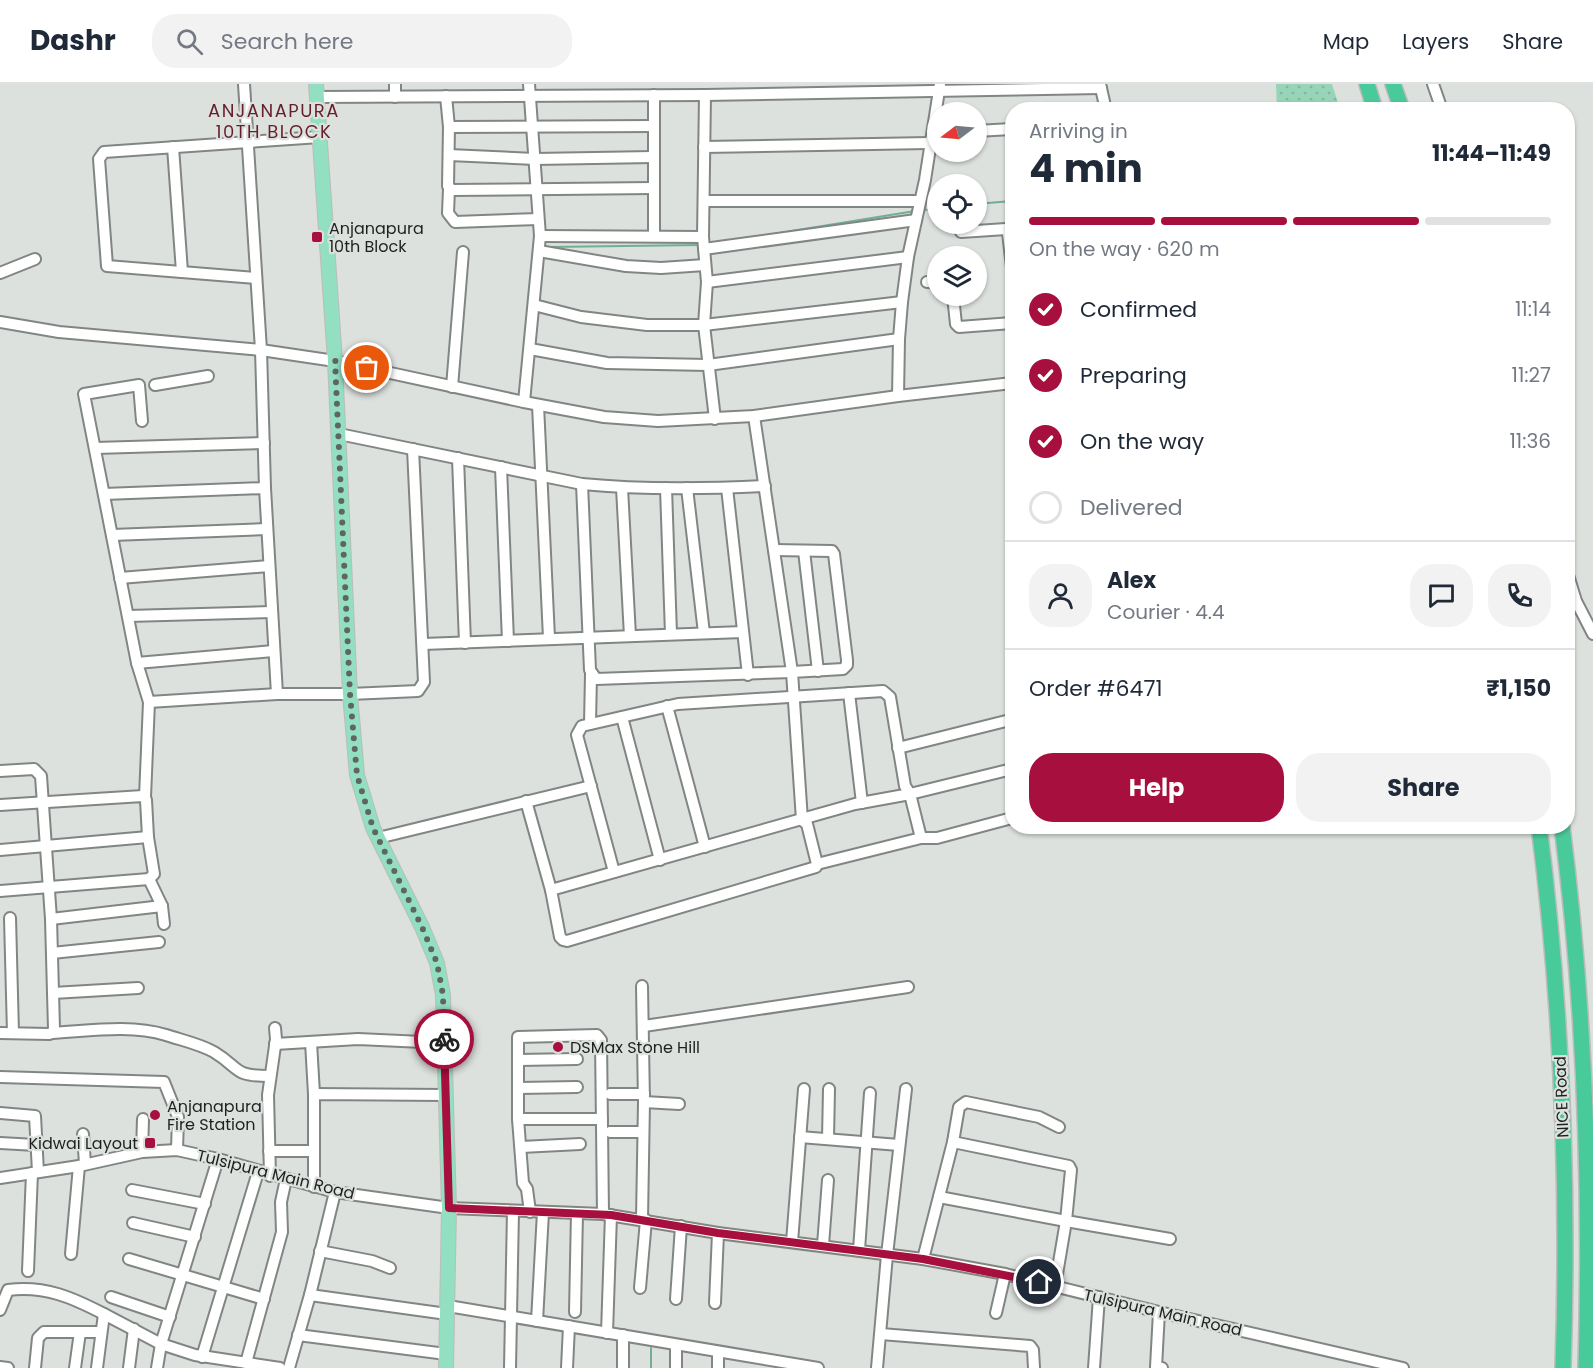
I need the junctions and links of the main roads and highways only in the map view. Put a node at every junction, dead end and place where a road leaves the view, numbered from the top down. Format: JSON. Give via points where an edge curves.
{"nodes":[{"id":1,"x":1367,"y":84,"type":"edge"},
{"id":2,"x":1393,"y":84,"type":"edge"},
{"id":3,"x":316,"y":91,"type":"edge"},
{"id":4,"x":1373,"y":102,"type":"edge"},
{"id":5,"x":1399,"y":102,"type":"edge"},
{"id":6,"x":1540,"y":834,"type":"edge"},
{"id":7,"x":1564,"y":834,"type":"edge"},
{"id":8,"x":446,"y":1361,"type":"edge"},
{"id":9,"x":1563,"y":1368,"type":"edge"},
{"id":10,"x":1586,"y":1368,"type":"edge"}],
"edges":[{"from":1,"to":4,"type":"highway"},
{"from":2,"to":5,"type":"highway"},
{"from":3,"to":8,"type":"main road","via":[[357,775],[373,828],[437,963],[443,995],[449,1208]]},
{"from":6,"to":9,"type":"highway","name":"NICE Road","via":[[1553,955],[1563,1125]]},
{"from":7,"to":10,"type":"highway","name":"NICE Road","via":[[1584,1097]]}]}
